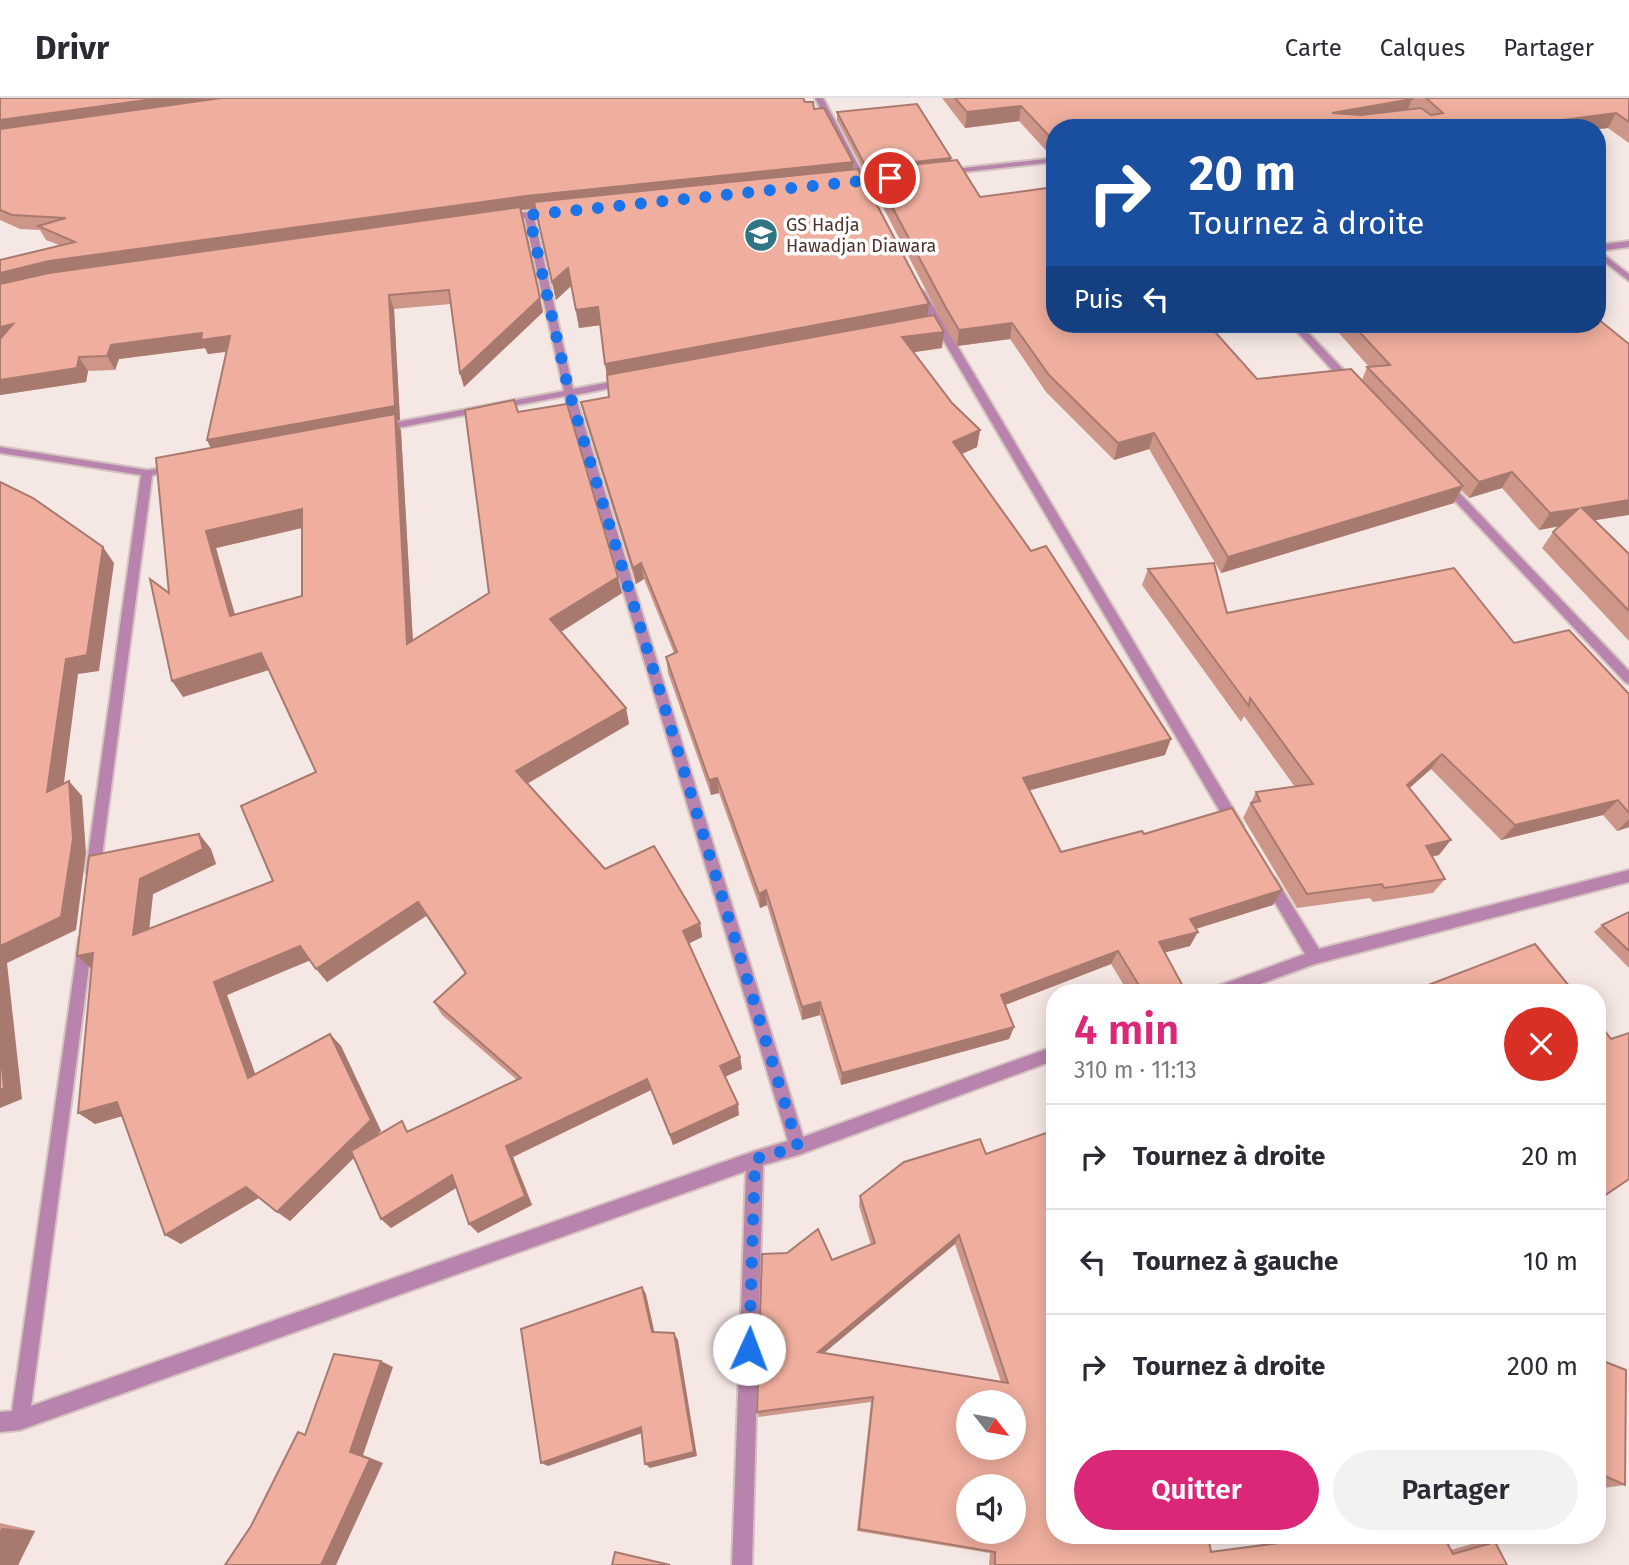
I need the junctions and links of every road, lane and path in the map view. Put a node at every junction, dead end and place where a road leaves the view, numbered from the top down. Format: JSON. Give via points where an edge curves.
{"nodes":[{"id":1,"x":820,"y":98,"type":"edge"},
{"id":2,"x":1394,"y":98,"type":"edge"},
{"id":3,"x":1418,"y":118,"type":"joint"},
{"id":4,"x":1406,"y":119,"type":"edge"},
{"id":5,"x":1046,"y":161,"type":"edge"},
{"id":6,"x":931,"y":174,"type":"edge"},
{"id":7,"x":876,"y":180,"type":"edge"},
{"id":8,"x":863,"y":181,"type":"junction"},
{"id":9,"x":849,"y":183,"type":"edge"},
{"id":10,"x":869,"y":193,"type":"edge"},
{"id":11,"x":570,"y":211,"type":"edge"},
{"id":12,"x":529,"y":215,"type":"junction"},
{"id":13,"x":487,"y":220,"type":"edge"},
{"id":14,"x":1629,"y":244,"type":"edge"},
{"id":15,"x":1606,"y":249,"type":"edge"},
{"id":16,"x":1606,"y":258,"type":"edge"},
{"id":17,"x":912,"y":277,"type":"edge"},
{"id":18,"x":1629,"y":278,"type":"edge"},
{"id":19,"x":937,"y":326,"type":"junction"},
{"id":20,"x":923,"y":328,"type":"edge"},
{"id":21,"x":1303,"y":333,"type":"edge"},
{"id":22,"x":637,"y":380,"type":"edge"},
{"id":23,"x":569,"y":392,"type":"junction"},
{"id":24,"x":1362,"y":395,"type":"edge"},
{"id":25,"x":365,"y":431,"type":"edge"},
{"id":26,"x":0,"y":450,"type":"edge"},
{"id":27,"x":1438,"y":476,"type":"edge"},
{"id":28,"x":1629,"y":679,"type":"edge"},
{"id":29,"x":1243,"y":838,"type":"edge"},
{"id":30,"x":1265,"y":874,"type":"edge"},
{"id":31,"x":1629,"y":876,"type":"edge"},
{"id":32,"x":92,"y":885,"type":"edge"},
{"id":33,"x":86,"y":926,"type":"edge"},
{"id":34,"x":1315,"y":957,"type":"junction"},
{"id":35,"x":1242,"y":984,"type":"edge"},
{"id":36,"x":1046,"y":1056,"type":"edge"},
{"id":37,"x":798,"y":1147,"type":"junction"},
{"id":38,"x":755,"y":1159,"type":"junction"},
{"id":39,"x":20,"y":1420,"type":"junction"},
{"id":40,"x":0,"y":1422,"type":"edge"},
{"id":41,"x":742,"y":1565,"type":"edge"}],
"edges":[{"from":1,"to":8,"type":"street"},
{"from":2,"to":3,"type":"street"},
{"from":3,"to":4,"type":"street"},
{"from":5,"to":6,"type":"street"},
{"from":7,"to":8,"type":"street"},
{"from":8,"to":9,"type":"street"},
{"from":8,"to":10,"type":"street"},
{"from":11,"to":12,"type":"street"},
{"from":12,"to":13,"type":"street"},
{"from":12,"to":23,"type":"street"},
{"from":14,"to":15,"type":"street"},
{"from":16,"to":18,"type":"street"},
{"from":17,"to":19,"type":"street"},
{"from":19,"to":20,"type":"street"},
{"from":19,"to":29,"type":"street"},
{"from":21,"to":24,"type":"street"},
{"from":22,"to":23,"type":"street"},
{"from":23,"to":25,"type":"street"},
{"from":23,"to":37,"type":"street"},
{"from":26,"to":32,"type":"street","via":[[153,472]]},
{"from":27,"to":28,"type":"street"},
{"from":30,"to":34,"type":"street"},
{"from":31,"to":34,"type":"street"},
{"from":33,"to":39,"type":"street"},
{"from":34,"to":35,"type":"street"},
{"from":36,"to":37,"type":"street"},
{"from":37,"to":38,"type":"street"},
{"from":38,"to":39,"type":"street"},
{"from":38,"to":41,"type":"street"},
{"from":39,"to":40,"type":"street"}]}
